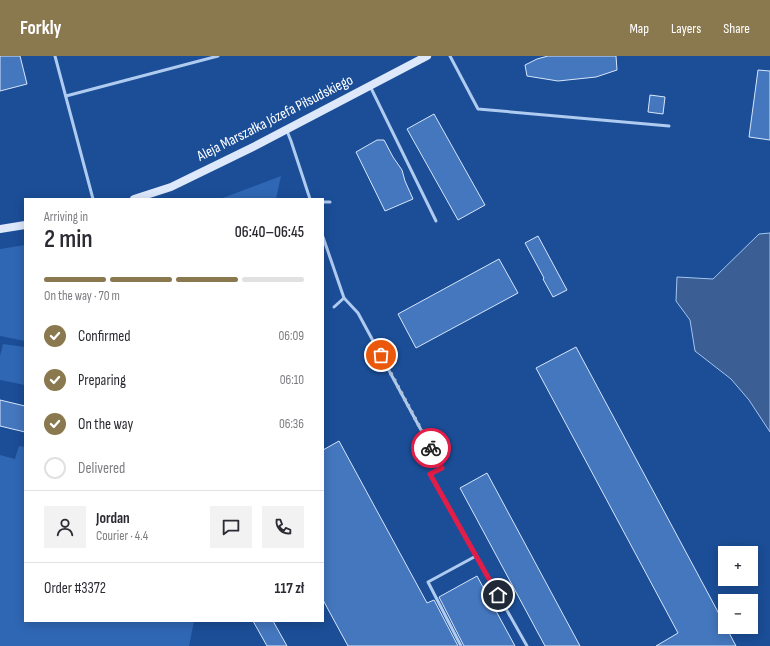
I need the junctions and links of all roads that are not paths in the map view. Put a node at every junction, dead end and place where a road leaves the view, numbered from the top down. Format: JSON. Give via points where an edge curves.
{"nodes":[{"id":1,"x":55,"y":56,"type":"edge"},
{"id":2,"x":218,"y":56,"type":"edge"},
{"id":3,"x":427,"y":56,"type":"edge"},
{"id":4,"x":450,"y":56,"type":"edge"},
{"id":5,"x":370,"y":86,"type":"junction"},
{"id":6,"x":66,"y":96,"type":"junction"},
{"id":7,"x":669,"y":126,"type":"dead end"},
{"id":8,"x":286,"y":130,"type":"junction"},
{"id":9,"x":93,"y":198,"type":"edge"},
{"id":10,"x":137,"y":198,"type":"edge"},
{"id":11,"x":310,"y":198,"type":"edge"},
{"id":12,"x":324,"y":202,"type":"edge"},
{"id":13,"x":330,"y":202,"type":"dead end"},
{"id":14,"x":436,"y":221,"type":"dead end"},
{"id":15,"x":24,"y":225,"type":"edge"},
{"id":16,"x":0,"y":228,"type":"edge"},
{"id":17,"x":324,"y":240,"type":"edge"},
{"id":18,"x":344,"y":298,"type":"junction"},
{"id":19,"x":334,"y":307,"type":"dead end"},
{"id":20,"x":476,"y":556,"type":"junction"},
{"id":21,"x":461,"y":646,"type":"edge"},
{"id":22,"x":527,"y":646,"type":"edge"}],
"edges":[{"from":1,"to":6,"type":"lane"},
{"from":2,"to":6,"type":"lane"},
{"from":3,"to":5,"type":"street","name":"Aleja Marszałka Józefa Piłsudskiego"},
{"from":4,"to":7,"type":"lane","via":[[478,109]]},
{"from":5,"to":8,"type":"street","name":"Aleja Marszałka Józefa Piłsudskiego"},
{"from":5,"to":14,"type":"lane"},
{"from":6,"to":9,"type":"lane"},
{"from":8,"to":10,"type":"street","name":"Aleja Marszałka Józefa Piłsudskiego","via":[[171,187]]},
{"from":8,"to":11,"type":"lane"},
{"from":12,"to":13,"type":"lane"},
{"from":15,"to":16,"type":"street"},
{"from":17,"to":18,"type":"lane"},
{"from":18,"to":19,"type":"lane"},
{"from":18,"to":20,"type":"lane","via":[[358,313],[442,468],[430,474]]},
{"from":20,"to":21,"type":"lane","via":[[428,582]]},
{"from":20,"to":22,"type":"lane"}]}
